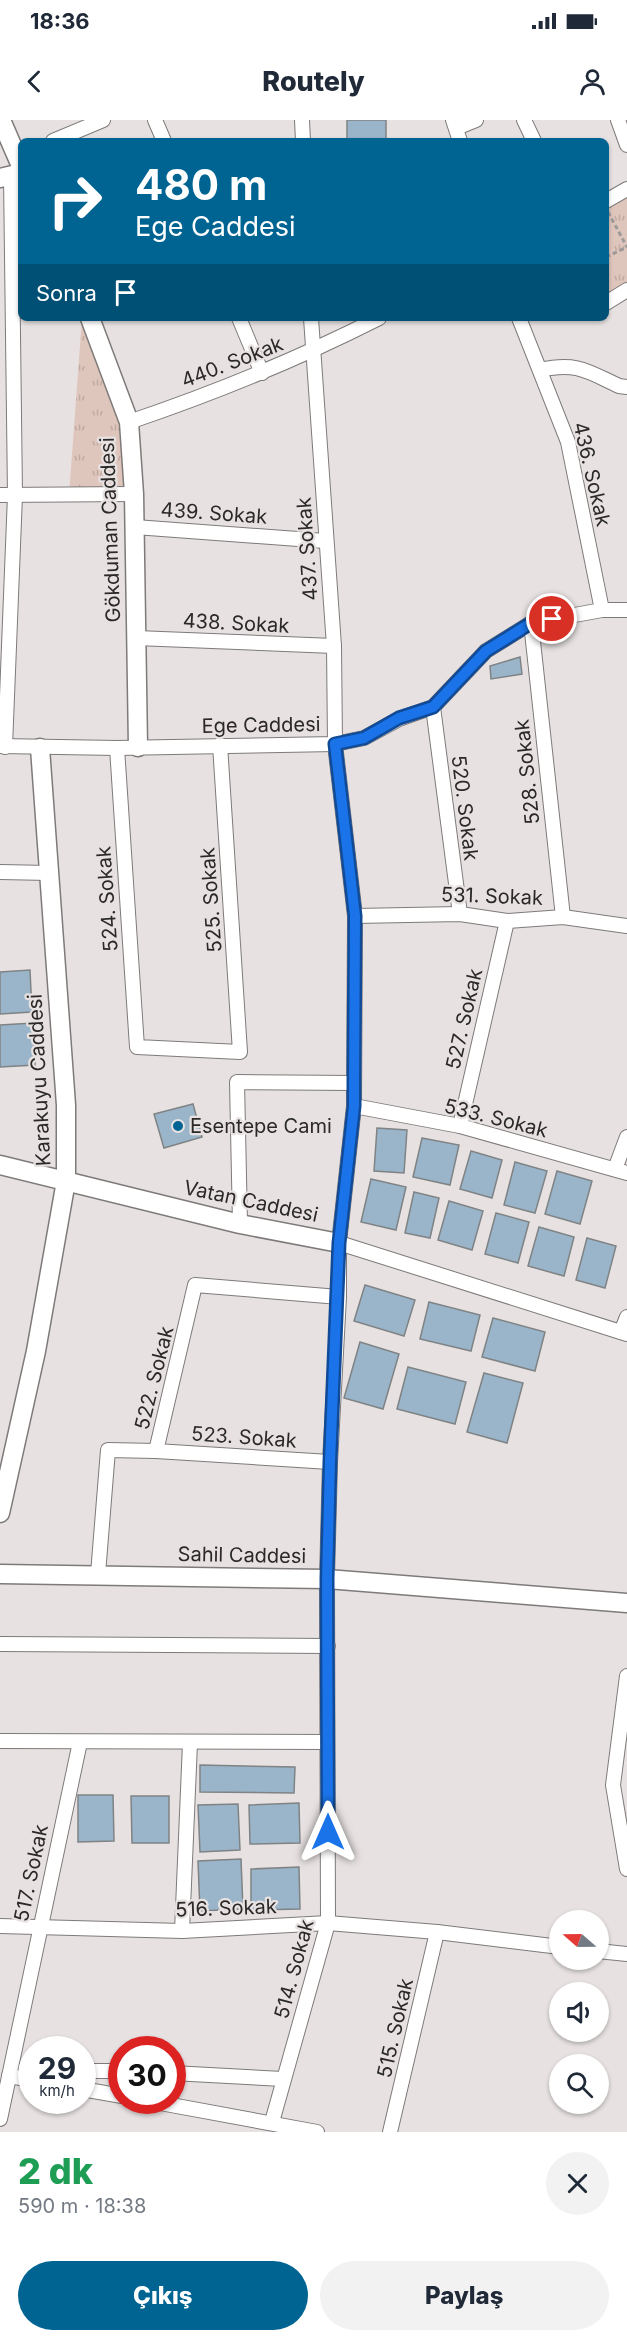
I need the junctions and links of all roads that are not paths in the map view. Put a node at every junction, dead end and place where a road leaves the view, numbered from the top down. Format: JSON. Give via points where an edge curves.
{"nodes":[{"id":1,"x":1,"y":120,"type":"edge"},
{"id":2,"x":104,"y":120,"type":"edge"},
{"id":3,"x":155,"y":120,"type":"edge"},
{"id":4,"x":302,"y":120,"type":"edge"},
{"id":5,"x":476,"y":120,"type":"edge"},
{"id":6,"x":524,"y":120,"type":"edge"},
{"id":7,"x":618,"y":120,"type":"edge"},
{"id":8,"x":457,"y":130,"type":"edge"},
{"id":9,"x":60,"y":138,"type":"edge"},
{"id":10,"x":163,"y":138,"type":"edge"},
{"id":11,"x":303,"y":138,"type":"edge"},
{"id":12,"x":533,"y":138,"type":"edge"},
{"id":13,"x":627,"y":145,"type":"edge"},
{"id":14,"x":15,"y":167,"type":"edge"},
{"id":15,"x":627,"y":189,"type":"edge"},
{"id":16,"x":609,"y":199,"type":"edge"},
{"id":17,"x":627,"y":290,"type":"edge"},
{"id":18,"x":609,"y":301,"type":"edge"},
{"id":19,"x":91,"y":321,"type":"edge"},
{"id":20,"x":240,"y":321,"type":"edge"},
{"id":21,"x":311,"y":321,"type":"edge"},
{"id":22,"x":373,"y":321,"type":"edge"},
{"id":23,"x":520,"y":321,"type":"edge"},
{"id":24,"x":313,"y":351,"type":"junction"},
{"id":25,"x":540,"y":370,"type":"junction"},
{"id":26,"x":262,"y":373,"type":"junction"},
{"id":27,"x":627,"y":387,"type":"edge"},
{"id":28,"x":129,"y":422,"type":"junction"},
{"id":29,"x":134,"y":494,"type":"junction"},
{"id":30,"x":0,"y":495,"type":"edge"},
{"id":31,"x":15,"y":495,"type":"junction"},
{"id":32,"x":135,"y":527,"type":"junction"},
{"id":33,"x":325,"y":541,"type":"junction"},
{"id":34,"x":602,"y":610,"type":"junction"},
{"id":35,"x":627,"y":610,"type":"edge"},
{"id":36,"x":531,"y":623,"type":"junction"},
{"id":37,"x":136,"y":638,"type":"junction"},
{"id":38,"x":334,"y":646,"type":"junction"},
{"id":39,"x":433,"y":707,"type":"junction"},
{"id":40,"x":335,"y":744,"type":"junction"},
{"id":41,"x":220,"y":745,"type":"junction"},
{"id":42,"x":2,"y":746,"type":"edge"},
{"id":43,"x":138,"y":747,"type":"junction"},
{"id":44,"x":40,"y":748,"type":"junction"},
{"id":45,"x":117,"y":748,"type":"junction"},
{"id":46,"x":0,"y":872,"type":"edge"},
{"id":47,"x":49,"y":873,"type":"junction"},
{"id":48,"x":460,"y":914,"type":"junction"},
{"id":49,"x":355,"y":916,"type":"junction"},
{"id":50,"x":563,"y":917,"type":"junction"},
{"id":51,"x":507,"y":921,"type":"junction"},
{"id":52,"x":627,"y":926,"type":"edge"},
{"id":53,"x":137,"y":1047,"type":"joint"},
{"id":54,"x":354,"y":1083,"type":"junction"},
{"id":55,"x":354,"y":1106,"type":"junction"},
{"id":56,"x":460,"y":1126,"type":"junction"},
{"id":57,"x":627,"y":1137,"type":"edge"},
{"id":58,"x":0,"y":1165,"type":"edge"},
{"id":59,"x":621,"y":1171,"type":"edge"},
{"id":60,"x":66,"y":1181,"type":"junction"},
{"id":61,"x":240,"y":1224,"type":"junction"},
{"id":62,"x":339,"y":1243,"type":"junction"},
{"id":63,"x":339,"y":1297,"type":"junction"},
{"id":64,"x":627,"y":1317,"type":"edge"},
{"id":65,"x":624,"y":1333,"type":"edge"},
{"id":66,"x":156,"y":1451,"type":"junction"},
{"id":67,"x":330,"y":1462,"type":"junction"},
{"id":68,"x":0,"y":1512,"type":"edge"},
{"id":69,"x":0,"y":1574,"type":"edge"},
{"id":70,"x":98,"y":1574,"type":"junction"},
{"id":71,"x":327,"y":1579,"type":"junction"},
{"id":72,"x":627,"y":1603,"type":"edge"},
{"id":73,"x":0,"y":1644,"type":"edge"},
{"id":74,"x":328,"y":1646,"type":"junction"},
{"id":75,"x":627,"y":1676,"type":"edge"},
{"id":76,"x":0,"y":1741,"type":"edge"},
{"id":77,"x":80,"y":1742,"type":"junction"},
{"id":78,"x":327,"y":1742,"type":"junction"},
{"id":79,"x":190,"y":1743,"type":"junction"},
{"id":80,"x":627,"y":1869,"type":"edge"},
{"id":81,"x":328,"y":1923,"type":"junction"},
{"id":82,"x":0,"y":1926,"type":"edge"},
{"id":83,"x":40,"y":1926,"type":"junction"},
{"id":84,"x":182,"y":1930,"type":"junction"},
{"id":85,"x":437,"y":1932,"type":"junction"},
{"id":86,"x":549,"y":1946,"type":"edge"},
{"id":87,"x":609,"y":1952,"type":"edge"},
{"id":88,"x":627,"y":1954,"type":"edge"},
{"id":89,"x":186,"y":2074,"type":"edge"},
{"id":90,"x":9,"y":2076,"type":"junction"},
{"id":91,"x":18,"y":2076,"type":"edge"},
{"id":92,"x":18,"y":2078,"type":"edge"},
{"id":93,"x":283,"y":2079,"type":"junction"},
{"id":94,"x":186,"y":2107,"type":"edge"},
{"id":95,"x":0,"y":2118,"type":"edge"},
{"id":96,"x":272,"y":2122,"type":"junction"},
{"id":97,"x":317,"y":2132,"type":"edge"},
{"id":98,"x":390,"y":2132,"type":"edge"}],
"edges":[{"from":1,"to":14,"type":"street"},
{"from":2,"to":9,"type":"street"},
{"from":3,"to":10,"type":"street"},
{"from":4,"to":11,"type":"street"},
{"from":5,"to":8,"type":"street"},
{"from":6,"to":12,"type":"street"},
{"from":7,"to":13,"type":"street"},
{"from":14,"to":31,"type":"street"},
{"from":15,"to":16,"type":"street"},
{"from":17,"to":18,"type":"street"},
{"from":19,"to":28,"type":"street","name":"Gökduman Caddesi"},
{"from":20,"to":26,"type":"street"},
{"from":21,"to":24,"type":"street","name":"437. Sokak"},
{"from":22,"to":24,"type":"street","name":"440. Sokak"},
{"from":23,"to":25,"type":"street","name":"436. Sokak"},
{"from":24,"to":26,"type":"street","name":"440. Sokak"},
{"from":24,"to":33,"type":"street","name":"437. Sokak"},
{"from":25,"to":27,"type":"street","via":[[577,367]]},
{"from":25,"to":34,"type":"street","name":"436. Sokak","via":[[568,442]]},
{"from":26,"to":28,"type":"street","name":"440. Sokak"},
{"from":28,"to":29,"type":"street","name":"Gökduman Caddesi"},
{"from":29,"to":31,"type":"street"},
{"from":29,"to":32,"type":"street","name":"Gökduman Caddesi"},
{"from":30,"to":31,"type":"street"},
{"from":31,"to":42,"type":"street"},
{"from":32,"to":33,"type":"street","name":"439. Sokak"},
{"from":32,"to":37,"type":"street","name":"Gökduman Caddesi"},
{"from":33,"to":38,"type":"street","name":"437. Sokak"},
{"from":34,"to":35,"type":"street","name":"Ege Caddesi"},
{"from":34,"to":36,"type":"street","name":"Ege Caddesi"},
{"from":36,"to":39,"type":"street","name":"Ege Caddesi","via":[[486,651]]},
{"from":36,"to":50,"type":"street","name":"528. Sokak"},
{"from":37,"to":38,"type":"street","name":"438. Sokak"},
{"from":37,"to":43,"type":"street","name":"Gökduman Caddesi"},
{"from":38,"to":40,"type":"street","name":"437. Sokak"},
{"from":39,"to":40,"type":"street","name":"Ege Caddesi","via":[[399,718],[364,738]]},
{"from":39,"to":48,"type":"street","name":"520. Sokak"},
{"from":40,"to":41,"type":"street","name":"Ege Caddesi"},
{"from":40,"to":49,"type":"street","name":"514. Sokak"},
{"from":41,"to":43,"type":"street","name":"Ege Caddesi"},
{"from":41,"to":53,"type":"street","name":"525. Sokak","via":[[240,1052]]},
{"from":42,"to":44,"type":"street","name":"Ege Caddesi"},
{"from":43,"to":45,"type":"street","name":"Ege Caddesi"},
{"from":44,"to":45,"type":"street","name":"Ege Caddesi"},
{"from":44,"to":47,"type":"street","name":"Karakuyu Caddesi"},
{"from":45,"to":53,"type":"street","name":"524. Sokak"},
{"from":46,"to":47,"type":"street"},
{"from":47,"to":60,"type":"street","name":"Karakuyu Caddesi","via":[[66,1105]]},
{"from":48,"to":49,"type":"street","name":"531. Sokak"},
{"from":48,"to":51,"type":"street","name":"531. Sokak"},
{"from":49,"to":54,"type":"street","name":"514. Sokak"},
{"from":50,"to":51,"type":"street","name":"531. Sokak"},
{"from":50,"to":52,"type":"street","name":"531. Sokak"},
{"from":51,"to":56,"type":"street","name":"527. Sokak"},
{"from":54,"to":55,"type":"street","name":"514. Sokak"},
{"from":54,"to":61,"type":"street","via":[[237,1082]]},
{"from":55,"to":56,"type":"street","name":"533. Sokak"},
{"from":55,"to":62,"type":"street","name":"514. Sokak"},
{"from":56,"to":59,"type":"street","name":"533. Sokak"},
{"from":57,"to":59,"type":"street"},
{"from":58,"to":60,"type":"street","name":"Vatan Caddesi"},
{"from":60,"to":61,"type":"street","name":"Vatan Caddesi"},
{"from":60,"to":68,"type":"street","name":"Karakuyu Caddesi","via":[[36,1351]]},
{"from":61,"to":62,"type":"street","name":"Vatan Caddesi"},
{"from":62,"to":63,"type":"street","name":"514. Sokak"},
{"from":62,"to":65,"type":"street","name":"Vatan Caddesi"},
{"from":63,"to":66,"type":"street","name":"522. Sokak","via":[[195,1285]]},
{"from":63,"to":67,"type":"street","name":"514. Sokak"},
{"from":64,"to":65,"type":"street"},
{"from":66,"to":67,"type":"street","name":"523. Sokak"},
{"from":66,"to":70,"type":"street","name":"522. Sokak","via":[[108,1450]]},
{"from":67,"to":71,"type":"street","name":"514. Sokak"},
{"from":69,"to":70,"type":"street","name":"Sahil Caddesi"},
{"from":70,"to":71,"type":"street","name":"Sahil Caddesi"},
{"from":71,"to":72,"type":"street","name":"Sahil Caddesi"},
{"from":71,"to":74,"type":"street","name":"514. Sokak"},
{"from":73,"to":74,"type":"street"},
{"from":74,"to":78,"type":"street","name":"514. Sokak"},
{"from":75,"to":80,"type":"street","via":[[612,1785]]},
{"from":76,"to":77,"type":"street"},
{"from":77,"to":79,"type":"street"},
{"from":77,"to":83,"type":"street","name":"517. Sokak"},
{"from":78,"to":79,"type":"street"},
{"from":78,"to":81,"type":"street","name":"514. Sokak"},
{"from":79,"to":84,"type":"street"},
{"from":81,"to":84,"type":"street","name":"516. Sokak"},
{"from":81,"to":85,"type":"street","name":"516. Sokak"},
{"from":81,"to":93,"type":"street","name":"514. Sokak"},
{"from":82,"to":83,"type":"street","name":"516. Sokak"},
{"from":83,"to":84,"type":"street","name":"516. Sokak"},
{"from":83,"to":90,"type":"street","name":"517. Sokak"},
{"from":85,"to":86,"type":"street","name":"516. Sokak"},
{"from":85,"to":98,"type":"street","name":"515. Sokak"},
{"from":87,"to":88,"type":"street"},
{"from":89,"to":93,"type":"street"},
{"from":90,"to":91,"type":"street"},
{"from":90,"to":92,"type":"street"},
{"from":90,"to":95,"type":"street","name":"517. Sokak"},
{"from":93,"to":96,"type":"street","name":"514. Sokak"},
{"from":94,"to":96,"type":"street"},
{"from":96,"to":97,"type":"street"}]}
